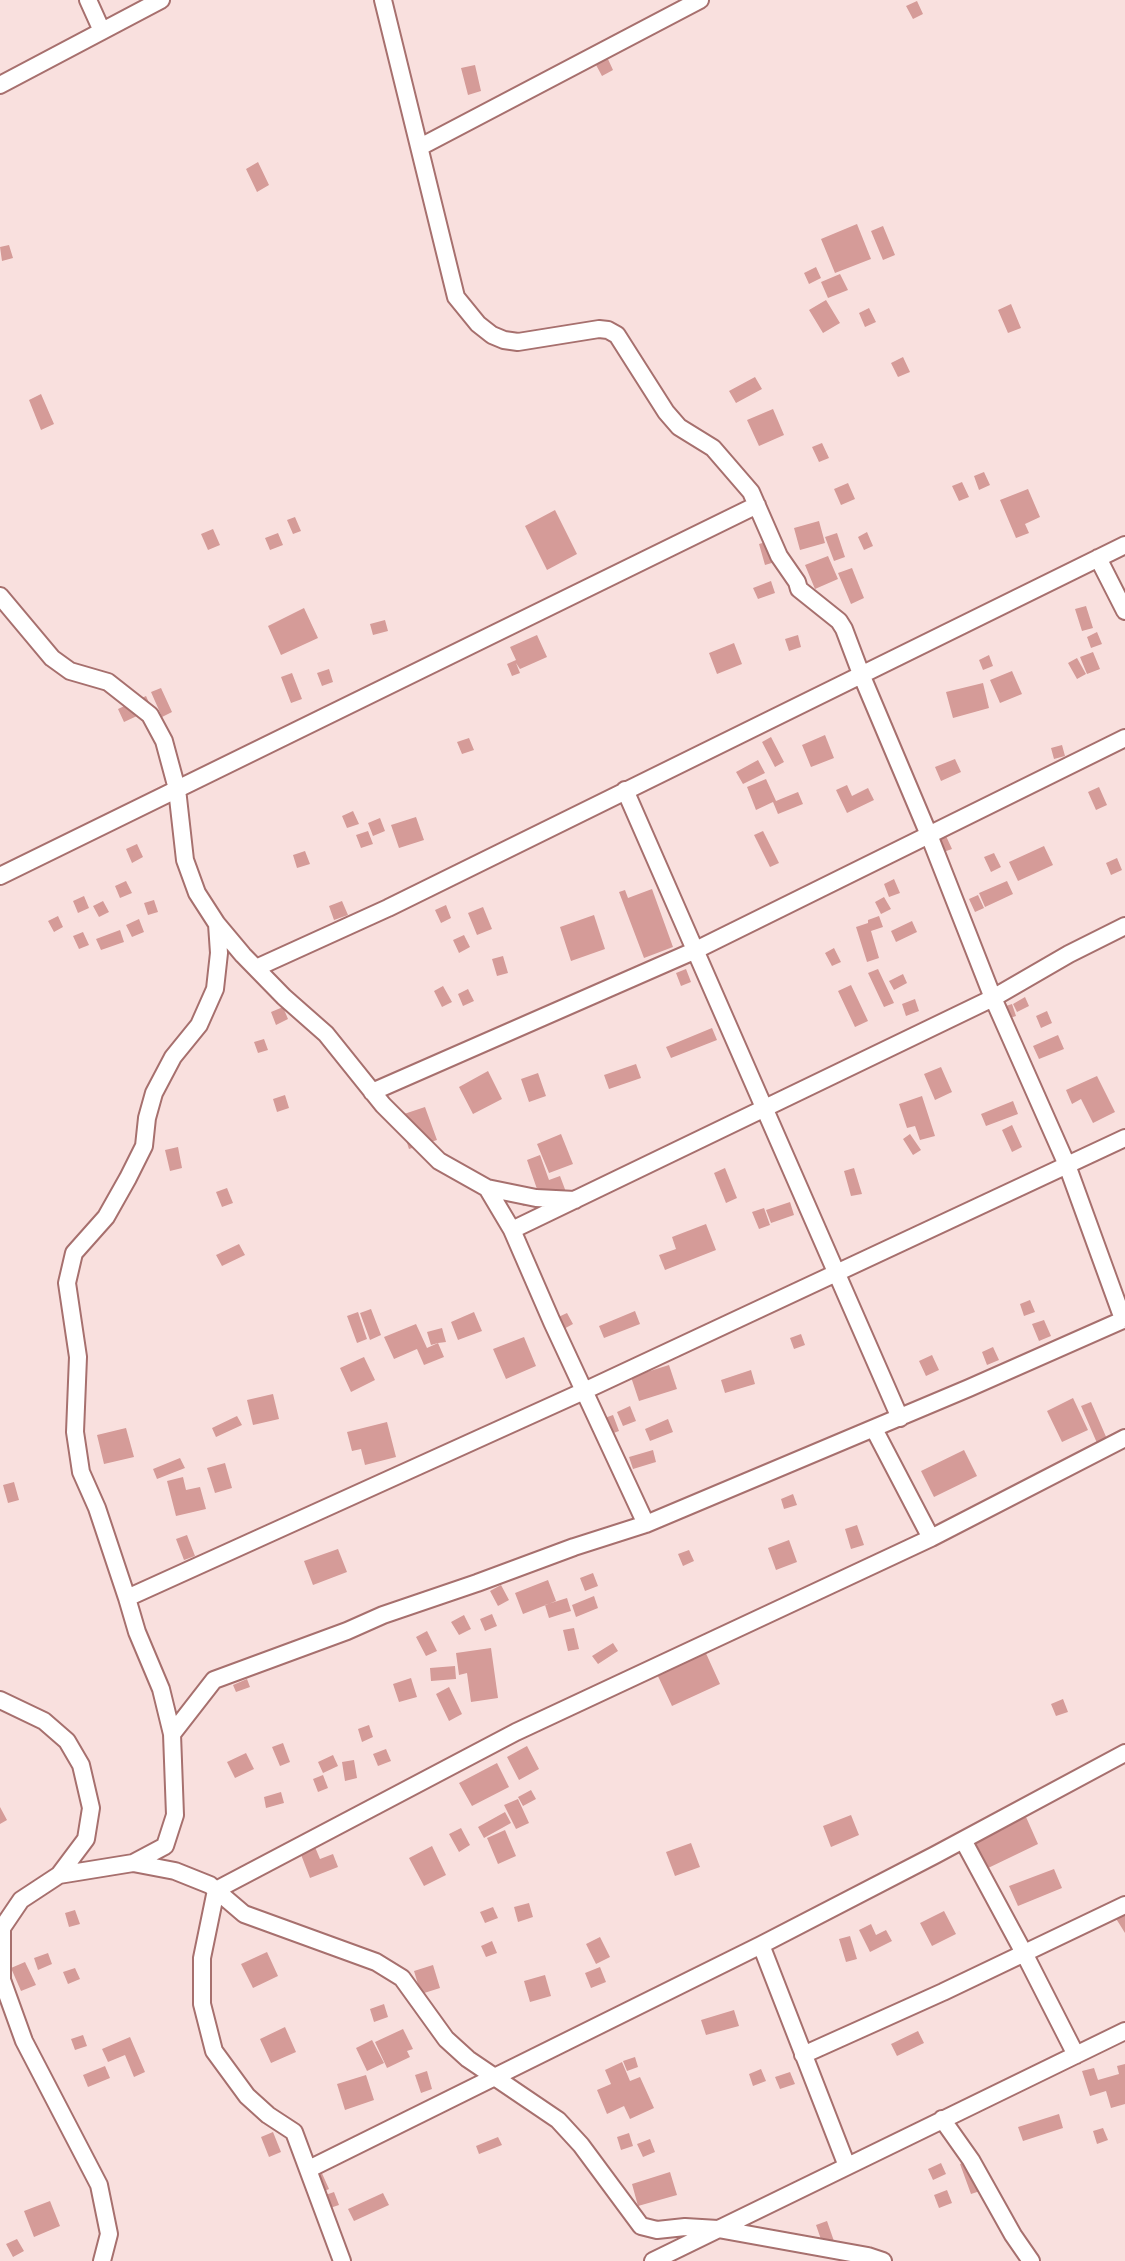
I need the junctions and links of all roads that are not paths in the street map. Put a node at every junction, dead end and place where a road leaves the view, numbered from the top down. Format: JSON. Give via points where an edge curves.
{"nodes":[{"id":1,"x":88,"y":0,"type":"edge"},
{"id":2,"x":161,"y":0,"type":"edge"},
{"id":3,"x":383,"y":0,"type":"edge"},
{"id":4,"x":700,"y":0,"type":"edge"},
{"id":5,"x":102,"y":31,"type":"junction"},
{"id":6,"x":0,"y":85,"type":"edge"},
{"id":7,"x":420,"y":147,"type":"junction"},
{"id":8,"x":757,"y":505,"type":"junction"},
{"id":9,"x":1125,"y":545,"type":"edge"},
{"id":10,"x":1098,"y":558,"type":"junction"},
{"id":11,"x":0,"y":596,"type":"edge"},
{"id":12,"x":1125,"y":611,"type":"edge"},
{"id":13,"x":861,"y":674,"type":"junction"},
{"id":14,"x":1125,"y":738,"type":"edge"},
{"id":15,"x":177,"y":789,"type":"junction"},
{"id":16,"x":625,"y":790,"type":"junction"},
{"id":17,"x":929,"y":835,"type":"junction"},
{"id":18,"x":0,"y":876,"type":"edge"},
{"id":19,"x":217,"y":924,"type":"junction"},
{"id":20,"x":1125,"y":926,"type":"edge"},
{"id":21,"x":696,"y":950,"type":"junction"},
{"id":22,"x":256,"y":968,"type":"junction"},
{"id":23,"x":993,"y":998,"type":"junction"},
{"id":24,"x":372,"y":1092,"type":"junction"},
{"id":25,"x":765,"y":1108,"type":"junction"},
{"id":26,"x":1125,"y":1138,"type":"edge"},
{"id":27,"x":1067,"y":1165,"type":"junction"},
{"id":28,"x":487,"y":1188,"type":"junction"},
{"id":29,"x":575,"y":1200,"type":"junction"},
{"id":30,"x":512,"y":1230,"type":"junction"},
{"id":31,"x":835,"y":1273,"type":"junction"},
{"id":32,"x":1124,"y":1319,"type":"edge"},
{"id":33,"x":584,"y":1391,"type":"junction"},
{"id":34,"x":900,"y":1418,"type":"junction"},
{"id":35,"x":874,"y":1429,"type":"junction"},
{"id":36,"x":1125,"y":1438,"type":"edge"},
{"id":37,"x":646,"y":1524,"type":"junction"},
{"id":38,"x":931,"y":1538,"type":"junction"},
{"id":39,"x":128,"y":1598,"type":"junction"},
{"id":40,"x":0,"y":1700,"type":"edge"},
{"id":41,"x":172,"y":1734,"type":"junction"},
{"id":42,"x":1125,"y":1753,"type":"edge"},
{"id":43,"x":963,"y":1840,"type":"junction"},
{"id":44,"x":133,"y":1863,"type":"junction"},
{"id":45,"x":59,"y":1875,"type":"junction"},
{"id":46,"x":216,"y":1890,"type":"junction"},
{"id":47,"x":1125,"y":1905,"type":"edge"},
{"id":48,"x":760,"y":1945,"type":"junction"},
{"id":49,"x":1024,"y":1953,"type":"junction"},
{"id":50,"x":1125,"y":2031,"type":"edge"},
{"id":51,"x":803,"y":2055,"type":"junction"},
{"id":52,"x":1076,"y":2055,"type":"junction"},
{"id":53,"x":495,"y":2077,"type":"junction"},
{"id":54,"x":942,"y":2119,"type":"junction"},
{"id":55,"x":847,"y":2166,"type":"junction"},
{"id":56,"x":309,"y":2169,"type":"junction"},
{"id":57,"x":718,"y":2229,"type":"junction"},
{"id":58,"x":102,"y":2261,"type":"edge"},
{"id":59,"x":342,"y":2261,"type":"edge"},
{"id":60,"x":653,"y":2261,"type":"edge"},
{"id":61,"x":883,"y":2261,"type":"edge"},
{"id":62,"x":1031,"y":2261,"type":"edge"}],
"edges":[{"from":1,"to":5,"type":"street"},
{"from":2,"to":5,"type":"street"},
{"from":3,"to":7,"type":"street"},
{"from":4,"to":7,"type":"street"},
{"from":5,"to":6,"type":"street"},
{"from":7,"to":8,"type":"street","via":[[456,297],[478,324],[498,337],[518,342],[599,328],[617,335],[666,412],[679,427],[713,448],[751,492]]},
{"from":8,"to":13,"type":"street","via":[[779,556],[799,589],[844,629]]},
{"from":8,"to":15,"type":"street"},
{"from":9,"to":10,"type":"street"},
{"from":10,"to":12,"type":"street"},
{"from":10,"to":13,"type":"street"},
{"from":11,"to":15,"type":"street","via":[[52,658],[70,671],[108,682],[150,715],[164,741]]},
{"from":13,"to":16,"type":"street"},
{"from":13,"to":17,"type":"street"},
{"from":14,"to":17,"type":"street"},
{"from":15,"to":18,"type":"street"},
{"from":15,"to":19,"type":"street","via":[[185,860],[198,893]]},
{"from":16,"to":21,"type":"street"},
{"from":16,"to":22,"type":"street","via":[[388,908]]},
{"from":17,"to":21,"type":"street"},
{"from":17,"to":23,"type":"street"},
{"from":19,"to":22,"type":"street"},
{"from":19,"to":39,"type":"street","via":[[215,989],[199,1025],[173,1058],[154,1093],[144,1146],[106,1217],[74,1253],[67,1283],[78,1357],[75,1432],[81,1472]]},
{"from":20,"to":23,"type":"street"},
{"from":21,"to":24,"type":"street"},
{"from":21,"to":25,"type":"street"},
{"from":22,"to":24,"type":"street","via":[[326,1034]]},
{"from":23,"to":25,"type":"street"},
{"from":23,"to":27,"type":"street"},
{"from":24,"to":28,"type":"street","via":[[439,1161]]},
{"from":25,"to":29,"type":"street"},
{"from":25,"to":31,"type":"street"},
{"from":26,"to":27,"type":"street"},
{"from":27,"to":31,"type":"street"},
{"from":27,"to":32,"type":"street"},
{"from":28,"to":29,"type":"street","via":[[536,1198]]},
{"from":28,"to":30,"type":"street"},
{"from":29,"to":30,"type":"street"},
{"from":30,"to":33,"type":"street"},
{"from":31,"to":33,"type":"street"},
{"from":31,"to":34,"type":"street"},
{"from":32,"to":34,"type":"street"},
{"from":33,"to":37,"type":"street"},
{"from":33,"to":39,"type":"street"},
{"from":34,"to":35,"type":"street"},
{"from":35,"to":37,"type":"street"},
{"from":35,"to":38,"type":"street"},
{"from":36,"to":38,"type":"street"},
{"from":37,"to":41,"type":"street","via":[[382,1615],[214,1680]]},
{"from":38,"to":46,"type":"street","via":[[516,1732]]},
{"from":39,"to":41,"type":"street","via":[[137,1632],[161,1689]]},
{"from":40,"to":45,"type":"street","via":[[44,1721],[67,1741],[81,1765],[91,1808],[86,1839]]},
{"from":41,"to":44,"type":"street","via":[[175,1815],[165,1846]]},
{"from":42,"to":43,"type":"street"},
{"from":43,"to":48,"type":"street"},
{"from":43,"to":49,"type":"street"},
{"from":44,"to":45,"type":"street"},
{"from":44,"to":46,"type":"street","via":[[176,1871]]},
{"from":45,"to":58,"type":"street","via":[[21,1900],[2,1928],[2,1980],[24,2041],[99,2185],[109,2234]]},
{"from":46,"to":53,"type":"street","via":[[244,1914],[376,1962],[402,1978],[446,2039]]},
{"from":46,"to":56,"type":"street","via":[[202,1958],[202,2004],[214,2050],[247,2096],[294,2132]]},
{"from":47,"to":49,"type":"street"},
{"from":48,"to":51,"type":"street"},
{"from":48,"to":53,"type":"street"},
{"from":49,"to":51,"type":"street"},
{"from":49,"to":52,"type":"street"},
{"from":50,"to":52,"type":"street"},
{"from":51,"to":55,"type":"street"},
{"from":52,"to":54,"type":"street"},
{"from":53,"to":56,"type":"street"},
{"from":53,"to":57,"type":"street","via":[[558,2120],[641,2226],[657,2230]]},
{"from":54,"to":55,"type":"street"},
{"from":54,"to":62,"type":"street"},
{"from":55,"to":57,"type":"street"},
{"from":56,"to":59,"type":"street"},
{"from":57,"to":60,"type":"street"},
{"from":57,"to":61,"type":"street"}]}
